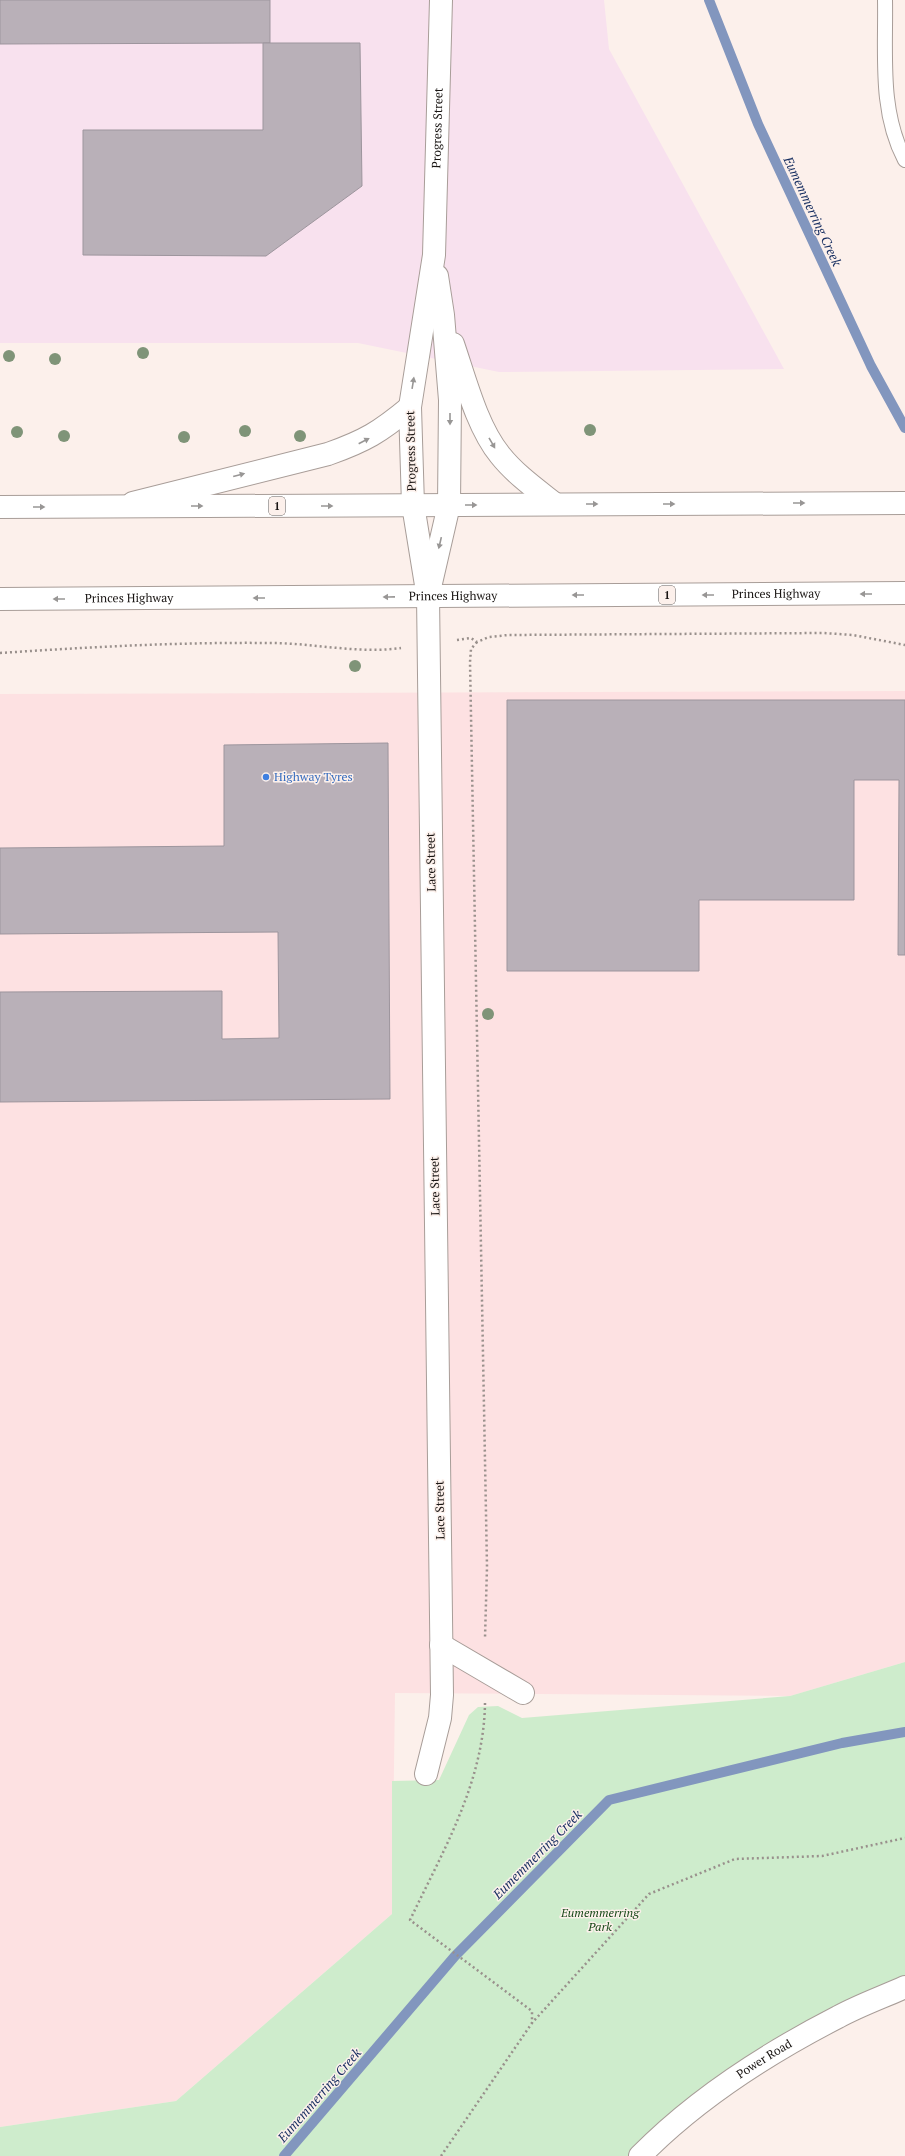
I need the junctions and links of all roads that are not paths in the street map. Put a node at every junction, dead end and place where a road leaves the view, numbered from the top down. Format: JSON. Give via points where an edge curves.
{"nodes":[{"id":1,"x":441,"y":0,"type":"edge"},
{"id":2,"x":885,"y":0,"type":"edge"},
{"id":3,"x":886,"y":72,"type":"junction"},
{"id":4,"x":905,"y":141,"type":"edge"},
{"id":5,"x":905,"y":160,"type":"edge"},
{"id":6,"x":434,"y":255,"type":"junction"},
{"id":7,"x":443,"y":315,"type":"junction"},
{"id":8,"x":410,"y":407,"type":"junction"},
{"id":9,"x":905,"y":503,"type":"edge"},
{"id":10,"x":555,"y":504,"type":"junction"},
{"id":11,"x":413,"y":505,"type":"junction"},
{"id":12,"x":449,"y":505,"type":"junction"},
{"id":13,"x":120,"y":506,"type":"junction"},
{"id":14,"x":0,"y":507,"type":"edge"},
{"id":15,"x":905,"y":593,"type":"edge"},
{"id":16,"x":428,"y":596,"type":"junction"},
{"id":17,"x":0,"y":599,"type":"edge"},
{"id":18,"x":441,"y":1645,"type":"junction"},
{"id":19,"x":523,"y":1693,"type":"dead end"},
{"id":20,"x":426,"y":1774,"type":"dead end"},
{"id":21,"x":905,"y":1987,"type":"edge"},
{"id":22,"x":640,"y":2156,"type":"edge"}],
"edges":[{"from":1,"to":6,"type":"main road","name":"Progress Street"},
{"from":2,"to":3,"type":"lane"},
{"from":3,"to":4,"type":"lane","via":[[890,103]]},
{"from":3,"to":5,"type":"lane","via":[[890,120]]},
{"from":6,"to":7,"type":"main road","name":"Progress Street"},
{"from":8,"to":6,"type":"main road","name":"Progress Street","one_way":true},
{"from":7,"to":10,"type":"main road","one_way":true,"via":[[473,401],[489,438],[510,466]]},
{"from":7,"to":12,"type":"main road","name":"Progress Street","one_way":true,"via":[[450,400]]},
{"from":8,"to":11,"type":"main road","name":"Progress Street"},
{"from":13,"to":8,"type":"main road","one_way":true,"via":[[352,446],[379,432]]},
{"from":10,"to":9,"type":"main road","number":"1","one_way":true},
{"from":12,"to":10,"type":"main road","number":"1","one_way":true},
{"from":11,"to":12,"type":"main road","number":"1"},
{"from":13,"to":11,"type":"main road","number":"1","one_way":true},
{"from":11,"to":16,"type":"main road","name":"Progress Street"},
{"from":12,"to":16,"type":"main road","name":"Progress Street","one_way":true},
{"from":14,"to":13,"type":"main road","number":"1","one_way":true},
{"from":15,"to":16,"type":"main road","name":"Princes Highway","number":"1","one_way":true},
{"from":16,"to":17,"type":"main road","name":"Princes Highway","number":"1","one_way":true},
{"from":16,"to":18,"type":"main road","name":"Lace Street"},
{"from":18,"to":19,"type":"main road"},
{"from":18,"to":20,"type":"main road","name":"Lace Street","via":[[441,1709]]},
{"from":21,"to":22,"type":"main road","name":"Power Road","via":[[839,2016],[761,2061],[691,2109]]}]}
